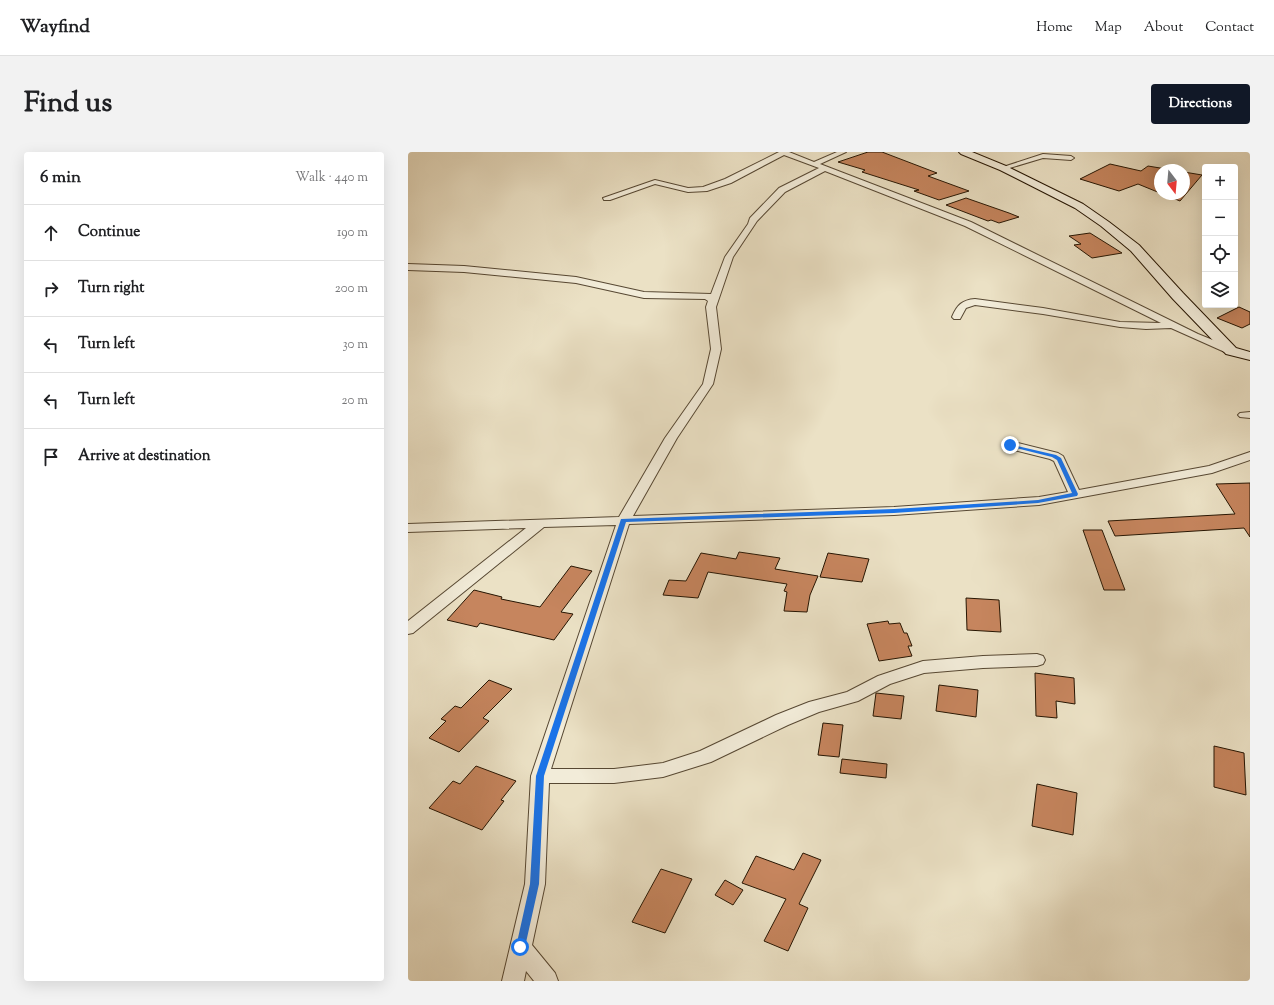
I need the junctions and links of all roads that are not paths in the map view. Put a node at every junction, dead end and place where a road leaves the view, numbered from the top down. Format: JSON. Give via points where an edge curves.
{"nodes":[{"id":1,"x":784,"y":152,"type":"edge"},
{"id":2,"x":843,"y":152,"type":"edge"},
{"id":3,"x":964,"y":152,"type":"edge"},
{"id":4,"x":1071,"y":158,"type":"dead end"},
{"id":5,"x":815,"y":164,"type":"junction"},
{"id":6,"x":825,"y":168,"type":"junction"},
{"id":7,"x":1003,"y":168,"type":"junction"},
{"id":8,"x":607,"y":198,"type":"dead end"},
{"id":9,"x":408,"y":267,"type":"edge"},
{"id":10,"x":713,"y":300,"type":"junction"},
{"id":11,"x":957,"y":317,"type":"dead end"},
{"id":12,"x":1174,"y":325,"type":"junction"},
{"id":13,"x":1231,"y":350,"type":"junction"},
{"id":14,"x":1250,"y":356,"type":"edge"},
{"id":15,"x":1010,"y":445,"type":"dead end"},
{"id":16,"x":1250,"y":456,"type":"edge"},
{"id":17,"x":1075,"y":494,"type":"junction"},
{"id":18,"x":624,"y":520,"type":"junction"},
{"id":19,"x":541,"y":523,"type":"junction"},
{"id":20,"x":408,"y":528,"type":"edge"},
{"id":21,"x":408,"y":629,"type":"edge"},
{"id":22,"x":1037,"y":660,"type":"dead end"},
{"id":23,"x":540,"y":776,"type":"junction"},
{"id":24,"x":520,"y":947,"type":"junction"},
{"id":25,"x":513,"y":981,"type":"edge"},
{"id":26,"x":548,"y":981,"type":"edge"}],
"edges":[{"from":1,"to":5,"type":"street"},
{"from":1,"to":8,"type":"street","via":[[728,181],[704,189],[688,190],[654,182]]},
{"from":2,"to":5,"type":"street"},
{"from":3,"to":7,"type":"street"},
{"from":4,"to":7,"type":"street","via":[[1043,156]]},
{"from":5,"to":6,"type":"street"},
{"from":6,"to":10,"type":"street","via":[[782,190],[753,220],[729,257]]},
{"from":6,"to":12,"type":"street","via":[[968,224]]},
{"from":7,"to":13,"type":"street","via":[[1079,206],[1124,239]]},
{"from":9,"to":10,"type":"street","via":[[464,269],[576,280],[644,295],[707,296]]},
{"from":10,"to":18,"type":"street","via":[[711,307],[716,349],[708,384],[671,438]]},
{"from":11,"to":12,"type":"street","via":[[962,305],[975,302],[1087,321],[1158,327]]},
{"from":12,"to":13,"type":"street"},
{"from":13,"to":14,"type":"street"},
{"from":15,"to":17,"type":"street","via":[[1059,459]]},
{"from":16,"to":17,"type":"street","via":[[1212,469]]},
{"from":17,"to":18,"type":"street","via":[[1038,501],[894,511]]},
{"from":18,"to":19,"type":"street"},
{"from":18,"to":23,"type":"street"},
{"from":19,"to":20,"type":"street"},
{"from":19,"to":21,"type":"street","via":[[471,576]]},
{"from":22,"to":23,"type":"street","via":[[923,668],[884,680],[852,696],[782,720],[705,758],[663,770],[614,776]]},
{"from":23,"to":24,"type":"street","via":[[535,884]]},
{"from":24,"to":25,"type":"street"},
{"from":24,"to":26,"type":"street"}]}
